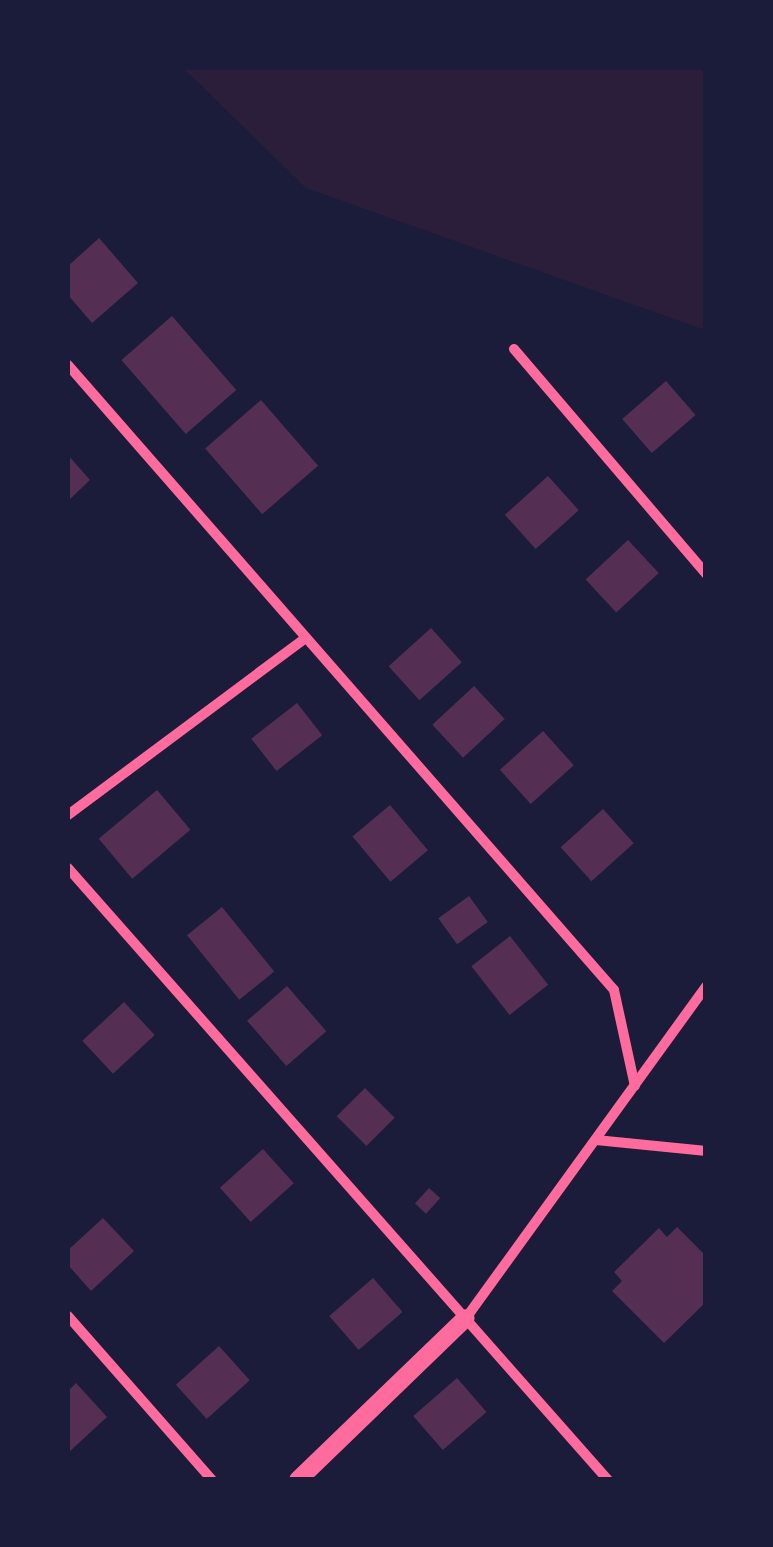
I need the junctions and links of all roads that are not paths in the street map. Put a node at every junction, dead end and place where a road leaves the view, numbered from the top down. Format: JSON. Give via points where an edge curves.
{"nodes":[{"id":1,"x":514,"y":349,"type":"dead end"},
{"id":2,"x":68,"y":365,"type":"edge"},
{"id":3,"x":706,"y":574,"type":"edge"},
{"id":4,"x":303,"y":640,"type":"junction"},
{"id":5,"x":68,"y":815,"type":"edge"},
{"id":6,"x":68,"y":868,"type":"edge"},
{"id":7,"x":706,"y":986,"type":"edge"},
{"id":8,"x":635,"y":1086,"type":"junction"},
{"id":9,"x":596,"y":1140,"type":"junction"},
{"id":10,"x":706,"y":1151,"type":"edge"},
{"id":11,"x":68,"y":1316,"type":"edge"},
{"id":12,"x":466,"y":1318,"type":"junction"},
{"id":13,"x":212,"y":1480,"type":"edge"},
{"id":14,"x":298,"y":1480,"type":"edge"},
{"id":15,"x":608,"y":1480,"type":"edge"}],
"edges":[{"from":1,"to":3,"type":"street"},
{"from":2,"to":4,"type":"street"},
{"from":4,"to":5,"type":"street"},
{"from":4,"to":8,"type":"street","via":[[614,990]]},
{"from":6,"to":12,"type":"street"},
{"from":7,"to":8,"type":"street"},
{"from":8,"to":9,"type":"street"},
{"from":9,"to":10,"type":"street"},
{"from":9,"to":12,"type":"street"},
{"from":11,"to":13,"type":"street"},
{"from":12,"to":14,"type":"street"},
{"from":12,"to":15,"type":"street"}]}
